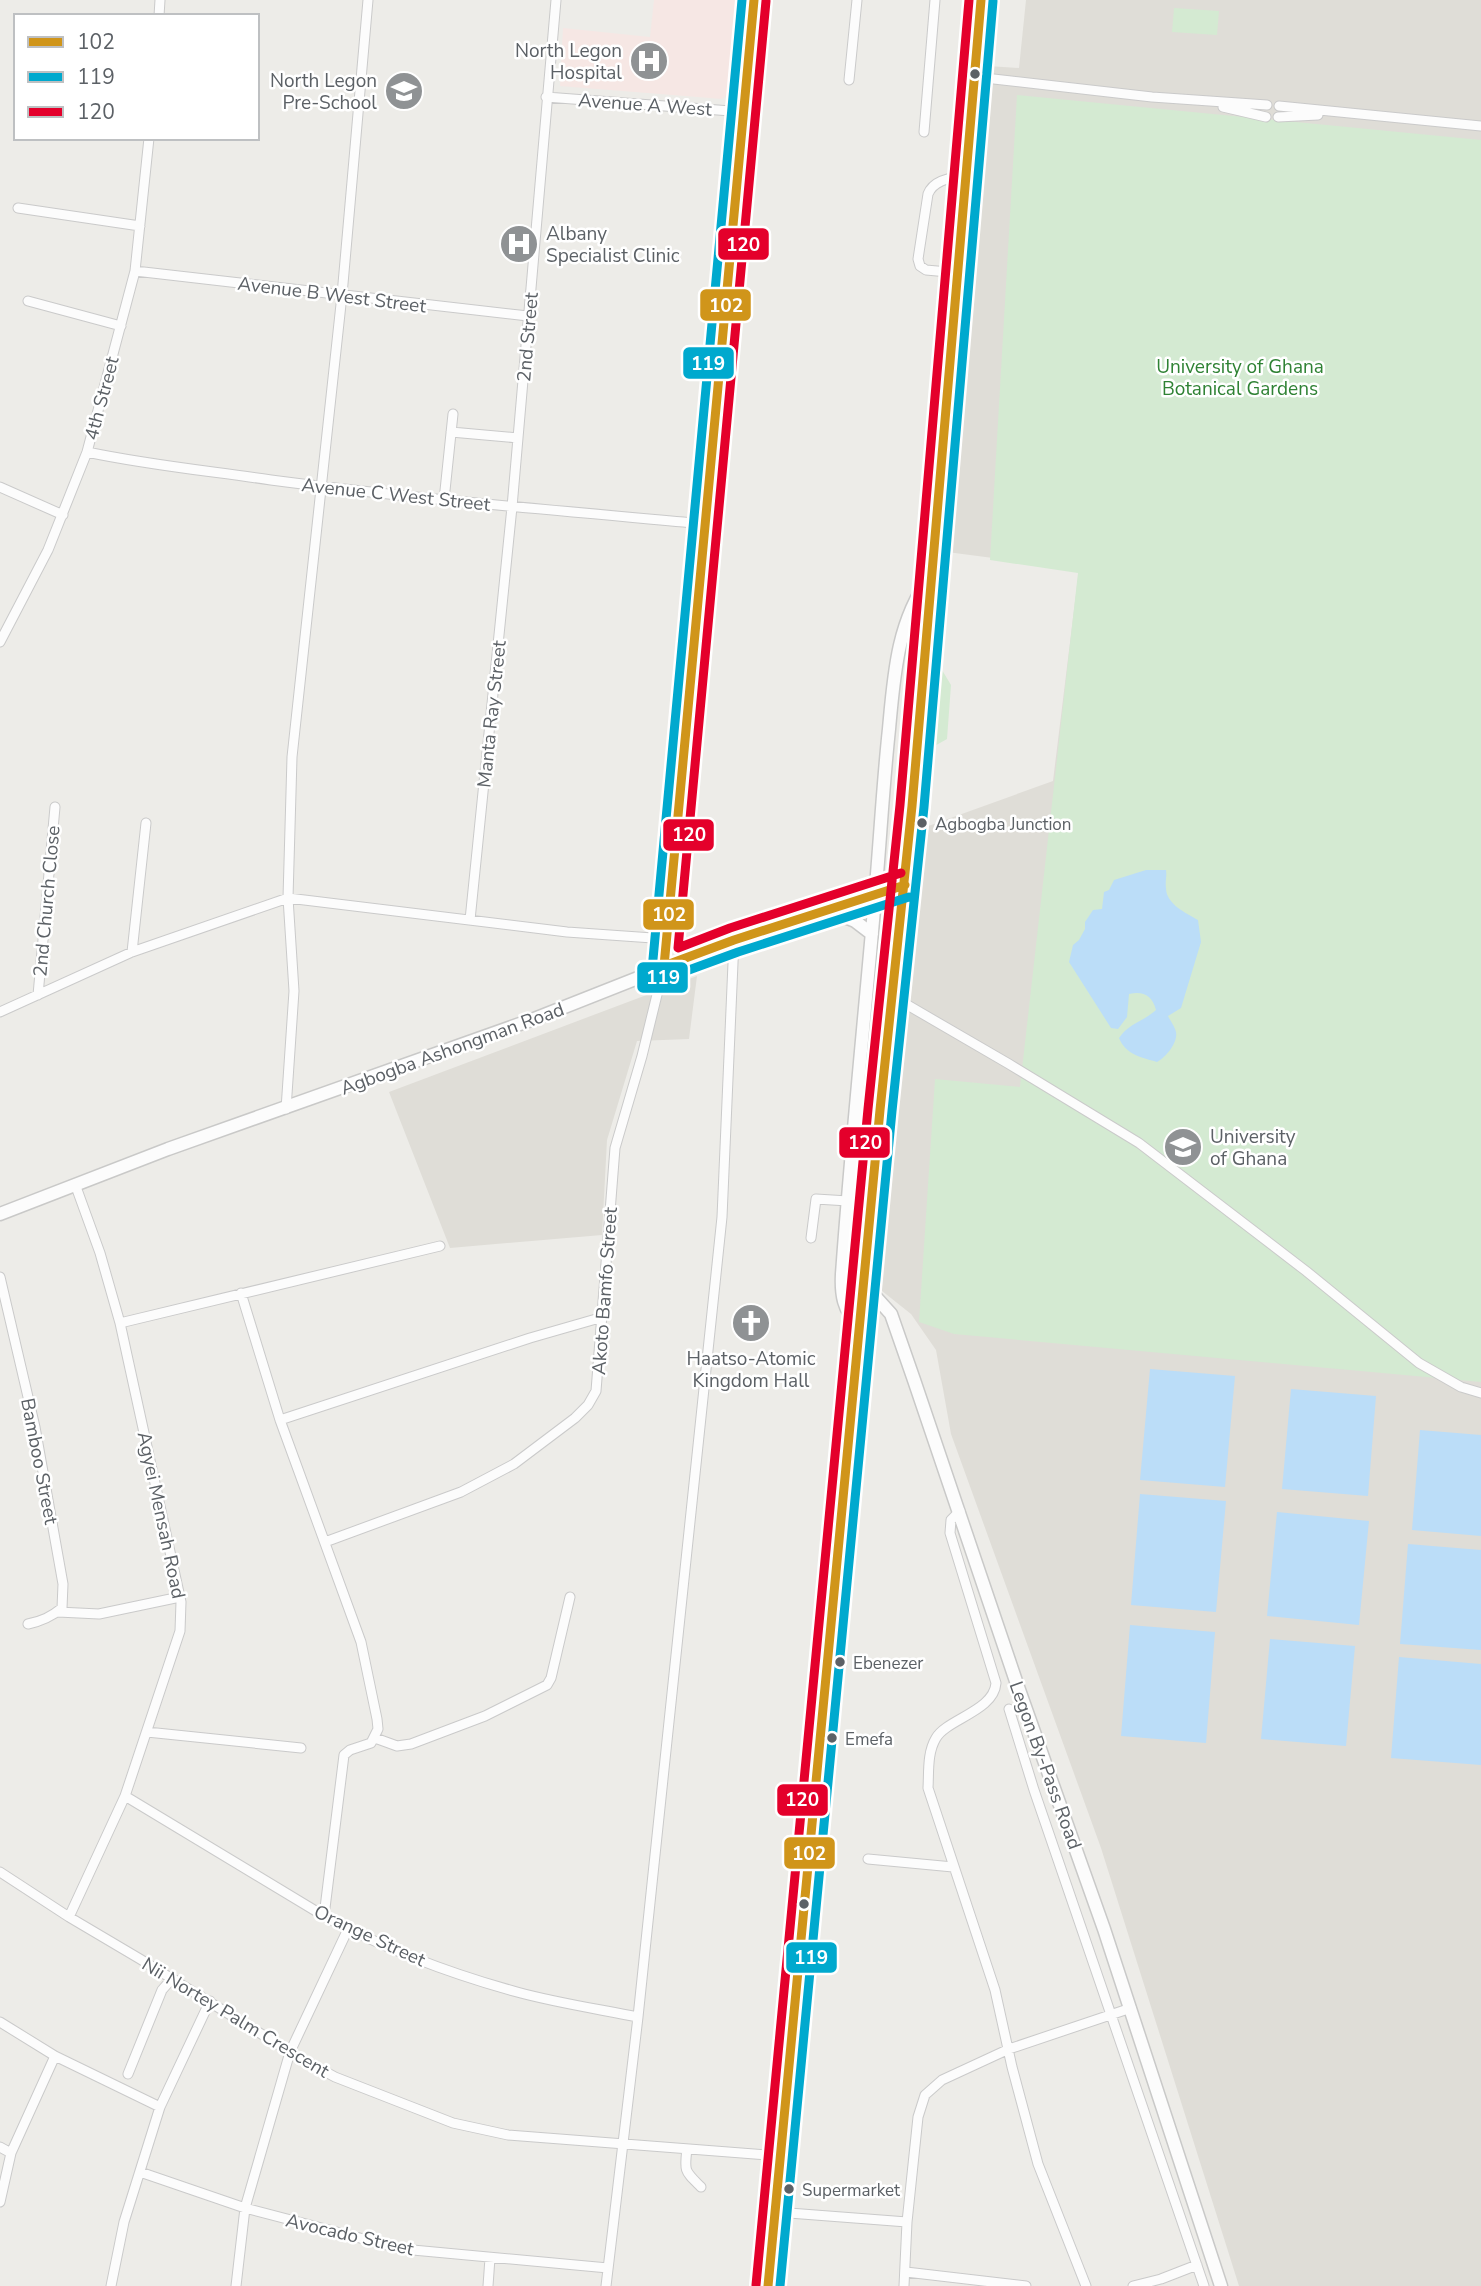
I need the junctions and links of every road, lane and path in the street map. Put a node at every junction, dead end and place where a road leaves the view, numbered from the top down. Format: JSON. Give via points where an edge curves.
{"nodes":[{"id":1,"x":368,"y":0,"type":"edge"},
{"id":2,"x":556,"y":0,"type":"edge"},
{"id":3,"x":754,"y":0,"type":"edge"},
{"id":4,"x":857,"y":0,"type":"edge"},
{"id":5,"x":935,"y":0,"type":"edge"},
{"id":6,"x":981,"y":0,"type":"edge"},
{"id":7,"x":976,"y":77,"type":"junction"},
{"id":8,"x":849,"y":80,"type":"dead end"},
{"id":9,"x":546,"y":97,"type":"junction"},
{"id":10,"x":1208,"y":103,"type":"junction"},
{"id":11,"x":1267,"y":105,"type":"dead end"},
{"id":12,"x":1279,"y":106,"type":"dead end"},
{"id":13,"x":744,"y":111,"type":"junction"},
{"id":14,"x":1347,"y":114,"type":"junction"},
{"id":15,"x":1266,"y":117,"type":"dead end"},
{"id":16,"x":1278,"y":117,"type":"dead end"},
{"id":17,"x":1481,"y":126,"type":"edge"},
{"id":18,"x":924,"y":132,"type":"dead end"},
{"id":19,"x":149,"y":140,"type":"edge"},
{"id":20,"x":967,"y":175,"type":"junction"},
{"id":21,"x":18,"y":208,"type":"dead end"},
{"id":22,"x":140,"y":226,"type":"junction"},
{"id":23,"x":135,"y":271,"type":"junction"},
{"id":24,"x":959,"y":273,"type":"junction"},
{"id":25,"x":342,"y":295,"type":"junction"},
{"id":26,"x":28,"y":301,"type":"dead end"},
{"id":27,"x":528,"y":316,"type":"junction"},
{"id":28,"x":121,"y":326,"type":"junction"},
{"id":29,"x":453,"y":414,"type":"dead end"},
{"id":30,"x":451,"y":432,"type":"junction"},
{"id":31,"x":518,"y":439,"type":"junction"},
{"id":32,"x":87,"y":452,"type":"junction"},
{"id":33,"x":321,"y":486,"type":"junction"},
{"id":34,"x":0,"y":487,"type":"edge"},
{"id":35,"x":444,"y":500,"type":"junction"},
{"id":36,"x":512,"y":507,"type":"junction"},
{"id":37,"x":63,"y":515,"type":"junction"},
{"id":38,"x":706,"y":524,"type":"junction"},
{"id":39,"x":930,"y":577,"type":"junction"},
{"id":40,"x":0,"y":642,"type":"edge"},
{"id":41,"x":55,"y":807,"type":"dead end"},
{"id":42,"x":146,"y":823,"type":"dead end"},
{"id":43,"x":905,"y":885,"type":"junction"},
{"id":44,"x":876,"y":894,"type":"junction"},
{"id":45,"x":288,"y":898,"type":"junction"},
{"id":46,"x":826,"y":910,"type":"junction"},
{"id":47,"x":470,"y":920,"type":"junction"},
{"id":48,"x":872,"y":934,"type":"junction"},
{"id":49,"x":667,"y":939,"type":"junction"},
{"id":50,"x":734,"y":940,"type":"junction"},
{"id":51,"x":132,"y":952,"type":"junction"},
{"id":52,"x":664,"y":966,"type":"junction"},
{"id":53,"x":38,"y":995,"type":"junction"},
{"id":54,"x":892,"y":996,"type":"junction"},
{"id":55,"x":0,"y":1012,"type":"edge"},
{"id":56,"x":286,"y":1109,"type":"junction"},
{"id":57,"x":75,"y":1184,"type":"junction"},
{"id":58,"x":848,"y":1201,"type":"junction"},
{"id":59,"x":0,"y":1214,"type":"edge"},
{"id":60,"x":811,"y":1238,"type":"dead end"},
{"id":61,"x":440,"y":1246,"type":"dead end"},
{"id":62,"x":0,"y":1277,"type":"edge"},
{"id":63,"x":863,"y":1283,"type":"junction"},
{"id":64,"x":241,"y":1293,"type":"junction"},
{"id":65,"x":603,"y":1317,"type":"junction"},
{"id":66,"x":120,"y":1323,"type":"junction"},
{"id":67,"x":859,"y":1324,"type":"junction"},
{"id":68,"x":1481,"y":1393,"type":"edge"},
{"id":69,"x":280,"y":1420,"type":"junction"},
{"id":70,"x":960,"y":1511,"type":"junction"},
{"id":71,"x":325,"y":1542,"type":"junction"},
{"id":72,"x":180,"y":1597,"type":"junction"},
{"id":73,"x":570,"y":1597,"type":"dead end"},
{"id":74,"x":58,"y":1612,"type":"junction"},
{"id":75,"x":28,"y":1624,"type":"dead end"},
{"id":76,"x":1009,"y":1709,"type":"dead end"},
{"id":77,"x":147,"y":1732,"type":"junction"},
{"id":78,"x":375,"y":1738,"type":"junction"},
{"id":79,"x":301,"y":1748,"type":"dead end"},
{"id":80,"x":125,"y":1796,"type":"junction"},
{"id":81,"x":868,"y":1859,"type":"dead end"},
{"id":82,"x":953,"y":1867,"type":"junction"},
{"id":83,"x":0,"y":1872,"type":"edge"},
{"id":84,"x":324,"y":1916,"type":"junction"},
{"id":85,"x":69,"y":1917,"type":"junction"},
{"id":86,"x":348,"y":1929,"type":"junction"},
{"id":87,"x":175,"y":1980,"type":"junction"},
{"id":88,"x":210,"y":2001,"type":"junction"},
{"id":89,"x":1131,"y":2008,"type":"junction"},
{"id":90,"x":1111,"y":2015,"type":"junction"},
{"id":91,"x":638,"y":2017,"type":"junction"},
{"id":92,"x":0,"y":2022,"type":"edge"},
{"id":93,"x":1009,"y":2049,"type":"junction"},
{"id":94,"x":290,"y":2052,"type":"junction"},
{"id":95,"x":55,"y":2056,"type":"junction"},
{"id":96,"x":128,"y":2074,"type":"dead end"},
{"id":97,"x":160,"y":2107,"type":"junction"},
{"id":98,"x":622,"y":2143,"type":"junction"},
{"id":99,"x":0,"y":2147,"type":"edge"},
{"id":100,"x":687,"y":2149,"type":"junction"},
{"id":101,"x":11,"y":2153,"type":"junction"},
{"id":102,"x":780,"y":2156,"type":"junction"},
{"id":103,"x":140,"y":2172,"type":"junction"},
{"id":104,"x":701,"y":2187,"type":"dead end"},
{"id":105,"x":0,"y":2202,"type":"edge"},
{"id":106,"x":246,"y":2208,"type":"junction"},
{"id":107,"x":776,"y":2212,"type":"junction"},
{"id":108,"x":907,"y":2221,"type":"junction"},
{"id":109,"x":490,"y":2258,"type":"junction"},
{"id":110,"x":1197,"y":2264,"type":"junction"},
{"id":111,"x":608,"y":2268,"type":"junction"},
{"id":112,"x":906,"y":2272,"type":"junction"},
{"id":113,"x":111,"y":2286,"type":"edge"},
{"id":114,"x":236,"y":2286,"type":"edge"},
{"id":115,"x":488,"y":2286,"type":"edge"},
{"id":116,"x":606,"y":2286,"type":"edge"},
{"id":117,"x":768,"y":2286,"type":"edge"},
{"id":118,"x":904,"y":2286,"type":"edge"},
{"id":119,"x":1026,"y":2286,"type":"edge"},
{"id":120,"x":1086,"y":2286,"type":"edge"},
{"id":121,"x":1133,"y":2286,"type":"edge"},
{"id":122,"x":1204,"y":2286,"type":"edge"},
{"id":123,"x":1221,"y":2286,"type":"edge"}],
"edges":[{"from":1,"to":25,"type":"street"},
{"from":2,"to":9,"type":"street","name":"2nd Street"},
{"from":3,"to":13,"type":"street","name":"Akoto Bamfo Street"},
{"from":4,"to":8,"type":"street"},
{"from":5,"to":18,"type":"street"},
{"from":6,"to":7,"type":"street"},
{"from":7,"to":10,"type":"street"},
{"from":7,"to":20,"type":"street"},
{"from":9,"to":13,"type":"street","name":"Avenue A West"},
{"from":9,"to":27,"type":"street","name":"2nd Street"},
{"from":10,"to":11,"type":"street"},
{"from":10,"to":15,"type":"street"},
{"from":12,"to":14,"type":"street"},
{"from":13,"to":38,"type":"street","name":"Akoto Bamfo Street"},
{"from":14,"to":16,"type":"street"},
{"from":14,"to":17,"type":"street"},
{"from":19,"to":22,"type":"street","name":"4th Street"},
{"from":20,"to":24,"type":"street"},
{"from":20,"to":24,"type":"street","via":[[931,187],[918,259],[926,270]]},
{"from":21,"to":22,"type":"street"},
{"from":22,"to":23,"type":"street","name":"4th Street"},
{"from":23,"to":25,"type":"street","name":"Avenue B West Street"},
{"from":23,"to":28,"type":"street","name":"4th Street"},
{"from":24,"to":39,"type":"street"},
{"from":25,"to":27,"type":"street","name":"Avenue B West Street"},
{"from":25,"to":33,"type":"street"},
{"from":26,"to":28,"type":"street"},
{"from":27,"to":31,"type":"street","name":"2nd Street"},
{"from":28,"to":32,"type":"street","name":"4th Street"},
{"from":29,"to":30,"type":"street"},
{"from":30,"to":31,"type":"street"},
{"from":30,"to":35,"type":"street"},
{"from":31,"to":36,"type":"street","name":"2nd Street"},
{"from":32,"to":33,"type":"street","name":"Avenue C West Street"},
{"from":32,"to":37,"type":"street","name":"4th Street"},
{"from":33,"to":35,"type":"street","name":"Avenue C West Street"},
{"from":33,"to":45,"type":"street","via":[[292,757]]},
{"from":34,"to":37,"type":"street"},
{"from":35,"to":36,"type":"street","name":"Avenue C West Street"},
{"from":36,"to":38,"type":"street","name":"Avenue C West Street"},
{"from":36,"to":47,"type":"street","name":"Manta Ray Street"},
{"from":37,"to":40,"type":"street","name":"4th Street"},
{"from":38,"to":49,"type":"street","name":"Akoto Bamfo Street"},
{"from":39,"to":43,"type":"street"},
{"from":39,"to":44,"type":"street","via":[[908,617],[896,659]]},
{"from":41,"to":53,"type":"street","name":"2nd Church Close"},
{"from":42,"to":51,"type":"street"},
{"from":43,"to":44,"type":"street","name":"Agbogba Ashongman Road"},
{"from":43,"to":54,"type":"street"},
{"from":44,"to":46,"type":"street","name":"Agbogba Ashongman Road"},
{"from":44,"to":48,"type":"street"},
{"from":45,"to":47,"type":"street"},
{"from":45,"to":51,"type":"street"},
{"from":45,"to":56,"type":"street","via":[[294,991]]},
{"from":46,"to":48,"type":"street","via":[[855,921]]},
{"from":46,"to":50,"type":"street","name":"Agbogba Ashongman Road"},
{"from":47,"to":49,"type":"street"},
{"from":48,"to":58,"type":"street"},
{"from":49,"to":52,"type":"street","name":"Akoto Bamfo Street"},
{"from":50,"to":52,"type":"street","name":"Agbogba Ashongman Road"},
{"from":50,"to":91,"type":"street","via":[[722,1216]]},
{"from":51,"to":53,"type":"street"},
{"from":52,"to":56,"type":"street","name":"Agbogba Ashongman Road","via":[[534,1019]]},
{"from":52,"to":65,"type":"street","name":"Akoto Bamfo Street","via":[[615,1148]]},
{"from":53,"to":55,"type":"street"},
{"from":54,"to":63,"type":"street"},
{"from":54,"to":68,"type":"street","via":[[1139,1143],[1419,1363]]},
{"from":56,"to":57,"type":"street","name":"Agbogba Ashongman Road"},
{"from":57,"to":59,"type":"street","name":"Agbogba Ashongman Road"},
{"from":57,"to":66,"type":"street","name":"Agyei Mensah Road"},
{"from":58,"to":60,"type":"street","via":[[816,1199]]},
{"from":58,"to":67,"type":"street","via":[[841,1290],[851,1318]]},
{"from":61,"to":64,"type":"street"},
{"from":62,"to":74,"type":"street","name":"Bamboo Street","via":[[35,1427],[63,1584]]},
{"from":63,"to":67,"type":"street"},
{"from":63,"to":70,"type":"street","name":"Legon By-Pass Road","via":[[891,1314]]},
{"from":64,"to":66,"type":"street"},
{"from":64,"to":69,"type":"street"},
{"from":65,"to":69,"type":"street"},
{"from":65,"to":71,"type":"street","name":"Akoto Bamfo Street","via":[[596,1391],[575,1418],[514,1464],[461,1492]]},
{"from":66,"to":72,"type":"street","name":"Agyei Mensah Road"},
{"from":67,"to":102,"type":"street"},
{"from":69,"to":71,"type":"street"},
{"from":70,"to":82,"type":"street","via":[[951,1520],[950,1533],[996,1683],[989,1700],[936,1736],[929,1757],[928,1788]]},
{"from":70,"to":89,"type":"street","name":"Legon By-Pass Road"},
{"from":71,"to":78,"type":"street","via":[[361,1642],[377,1719]]},
{"from":72,"to":74,"type":"street","via":[[99,1614]]},
{"from":72,"to":77,"type":"street","name":"Agyei Mensah Road","via":[[180,1631]]},
{"from":73,"to":78,"type":"street","via":[[547,1685],[485,1716],[411,1744],[397,1746]]},
{"from":74,"to":75,"type":"street"},
{"from":76,"to":90,"type":"street"},
{"from":77,"to":79,"type":"street"},
{"from":77,"to":80,"type":"street","name":"Agyei Mensah Road"},
{"from":78,"to":84,"type":"street","via":[[344,1755]]},
{"from":80,"to":84,"type":"street","name":"Orange Street"},
{"from":80,"to":85,"type":"street","name":"Agyei Mensah Road"},
{"from":81,"to":82,"type":"street"},
{"from":82,"to":93,"type":"street","via":[[995,1990]]},
{"from":83,"to":85,"type":"street","name":"Nii Nortey Palm Crescent"},
{"from":84,"to":86,"type":"street","name":"Orange Street"},
{"from":85,"to":87,"type":"street","name":"Nii Nortey Palm Crescent"},
{"from":86,"to":91,"type":"street","name":"Orange Street","via":[[481,1982]]},
{"from":86,"to":94,"type":"street"},
{"from":87,"to":88,"type":"street","name":"Nii Nortey Palm Crescent"},
{"from":87,"to":96,"type":"street","via":[[162,1990]]},
{"from":88,"to":94,"type":"street","name":"Nii Nortey Palm Crescent"},
{"from":88,"to":97,"type":"street"},
{"from":89,"to":90,"type":"street"},
{"from":89,"to":123,"type":"street","name":"Legon By-Pass Road"},
{"from":90,"to":93,"type":"street"},
{"from":90,"to":110,"type":"street"},
{"from":91,"to":98,"type":"street"},
{"from":92,"to":95,"type":"street"},
{"from":93,"to":108,"type":"street","via":[[942,2080],[925,2095],[918,2117]]},
{"from":93,"to":120,"type":"street","via":[[1038,2164]]},
{"from":94,"to":98,"type":"street","name":"Nii Nortey Palm Crescent","via":[[335,2077],[453,2123],[508,2135]]},
{"from":94,"to":106,"type":"street"},
{"from":95,"to":97,"type":"street"},
{"from":95,"to":101,"type":"street"},
{"from":97,"to":103,"type":"street"},
{"from":98,"to":100,"type":"street","name":"Nii Nortey Palm Crescent"},
{"from":98,"to":111,"type":"street"},
{"from":99,"to":101,"type":"street"},
{"from":100,"to":102,"type":"street","name":"Nii Nortey Palm Crescent"},
{"from":100,"to":104,"type":"street","via":[[686,2173]]},
{"from":101,"to":105,"type":"street"},
{"from":102,"to":107,"type":"street"},
{"from":103,"to":106,"type":"street","name":"Avocado Street"},
{"from":103,"to":113,"type":"street"},
{"from":106,"to":109,"type":"street","name":"Avocado Street","via":[[402,2249]]},
{"from":106,"to":114,"type":"street"},
{"from":107,"to":108,"type":"street"},
{"from":107,"to":117,"type":"street"},
{"from":108,"to":112,"type":"street"},
{"from":109,"to":111,"type":"street","name":"Avocado Street"},
{"from":109,"to":115,"type":"street"},
{"from":110,"to":121,"type":"street"},
{"from":110,"to":122,"type":"street"},
{"from":111,"to":116,"type":"street"},
{"from":112,"to":118,"type":"street"},
{"from":112,"to":119,"type":"street"}]}
